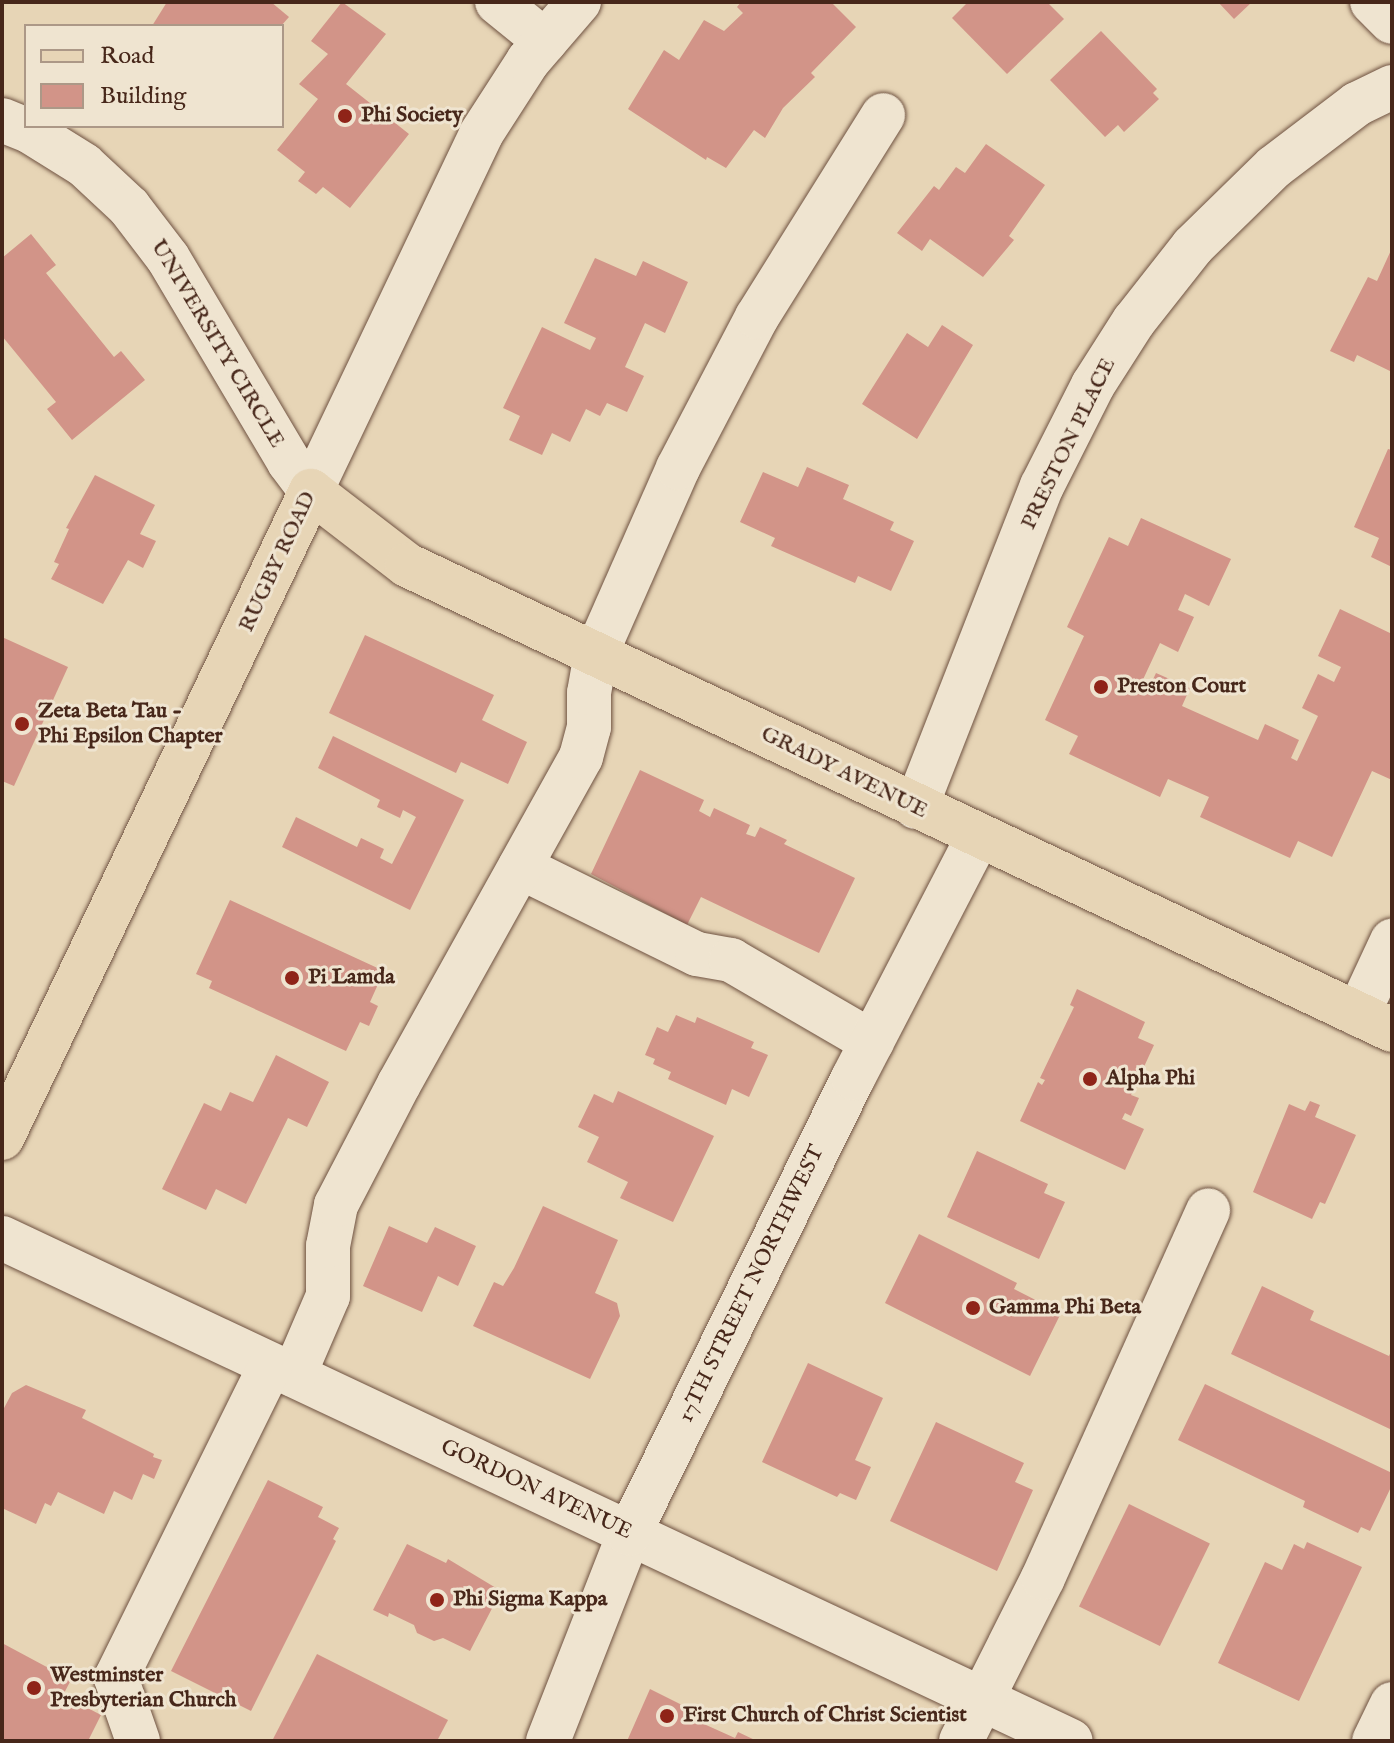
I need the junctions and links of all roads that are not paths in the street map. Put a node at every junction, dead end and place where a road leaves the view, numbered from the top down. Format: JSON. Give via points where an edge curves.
{"nodes":[{"id":1,"x":497,"y":2,"type":"edge"},
{"id":2,"x":579,"y":2,"type":"edge"},
{"id":3,"x":1372,"y":2,"type":"edge"},
{"id":4,"x":1392,"y":22,"type":"edge"},
{"id":5,"x":545,"y":41,"type":"junction"},
{"id":6,"x":1392,"y":87,"type":"edge"},
{"id":7,"x":883,"y":115,"type":"dead end"},
{"id":8,"x":2,"y":120,"type":"edge"},
{"id":9,"x":311,"y":491,"type":"junction"},
{"id":10,"x":596,"y":654,"type":"junction"},
{"id":11,"x":916,"y":807,"type":"junction"},
{"id":12,"x":978,"y":837,"type":"junction"},
{"id":13,"x":520,"y":867,"type":"junction"},
{"id":14,"x":1392,"y":941,"type":"edge"},
{"id":15,"x":1375,"y":1022,"type":"edge"},
{"id":16,"x":872,"y":1042,"type":"junction"},
{"id":17,"x":2,"y":1138,"type":"edge"},
{"id":18,"x":1208,"y":1210,"type":"dead end"},
{"id":19,"x":2,"y":1238,"type":"edge"},
{"id":20,"x":282,"y":1370,"type":"junction"},
{"id":21,"x":629,"y":1534,"type":"junction"},
{"id":22,"x":983,"y":1700,"type":"junction"},
{"id":23,"x":1392,"y":1704,"type":"edge"},
{"id":24,"x":138,"y":1741,"type":"edge"},
{"id":25,"x":548,"y":1741,"type":"edge"},
{"id":26,"x":961,"y":1741,"type":"edge"},
{"id":27,"x":1071,"y":1741,"type":"edge"},
{"id":28,"x":1374,"y":1741,"type":"edge"}],
"edges":[{"from":1,"to":5,"type":"street"},
{"from":2,"to":5,"type":"street","name":"RUGBY ROAD"},
{"from":3,"to":4,"type":"street"},
{"from":5,"to":9,"type":"street","name":"RUGBY ROAD","via":[[481,134]]},
{"from":6,"to":11,"type":"street","name":"PRESTON PLACE","via":[[1357,104],[1274,167],[1193,246],[1134,321],[1093,385],[1042,486]]},
{"from":7,"to":10,"type":"street","via":[[757,317],[678,468]]},
{"from":8,"to":9,"type":"street","name":"UNIVERSITY CIRCLE","via":[[84,165],[129,207],[168,258]]},
{"from":9,"to":10,"type":"main road","name":"GRADY AVENUE","via":[[407,565]]},
{"from":9,"to":17,"type":"main road","name":"RUGBY ROAD"},
{"from":10,"to":11,"type":"main road","name":"GRADY AVENUE"},
{"from":10,"to":13,"type":"street","via":[[581,757]]},
{"from":11,"to":12,"type":"main road","name":"GRADY AVENUE"},
{"from":12,"to":15,"type":"main road","name":"GRADY AVENUE"},
{"from":12,"to":16,"type":"street","name":"17TH STREET NORTHWEST"},
{"from":13,"to":16,"type":"street","via":[[697,954],[731,960]]},
{"from":13,"to":20,"type":"street","via":[[336,1205],[328,1246],[328,1296]]},
{"from":14,"to":15,"type":"street"},
{"from":16,"to":21,"type":"street","name":"17TH STREET NORTHWEST"},
{"from":18,"to":22,"type":"street"},
{"from":19,"to":20,"type":"street","name":"GORDON AVENUE"},
{"from":20,"to":21,"type":"street","name":"GORDON AVENUE"},
{"from":20,"to":24,"type":"street","via":[[116,1678]]},
{"from":21,"to":22,"type":"street","name":"GORDON AVENUE"},
{"from":21,"to":25,"type":"street","name":"17TH STREET NORTHWEST"},
{"from":22,"to":26,"type":"street"},
{"from":22,"to":27,"type":"street","name":"GORDON AVENUE"},
{"from":23,"to":28,"type":"street"}]}
